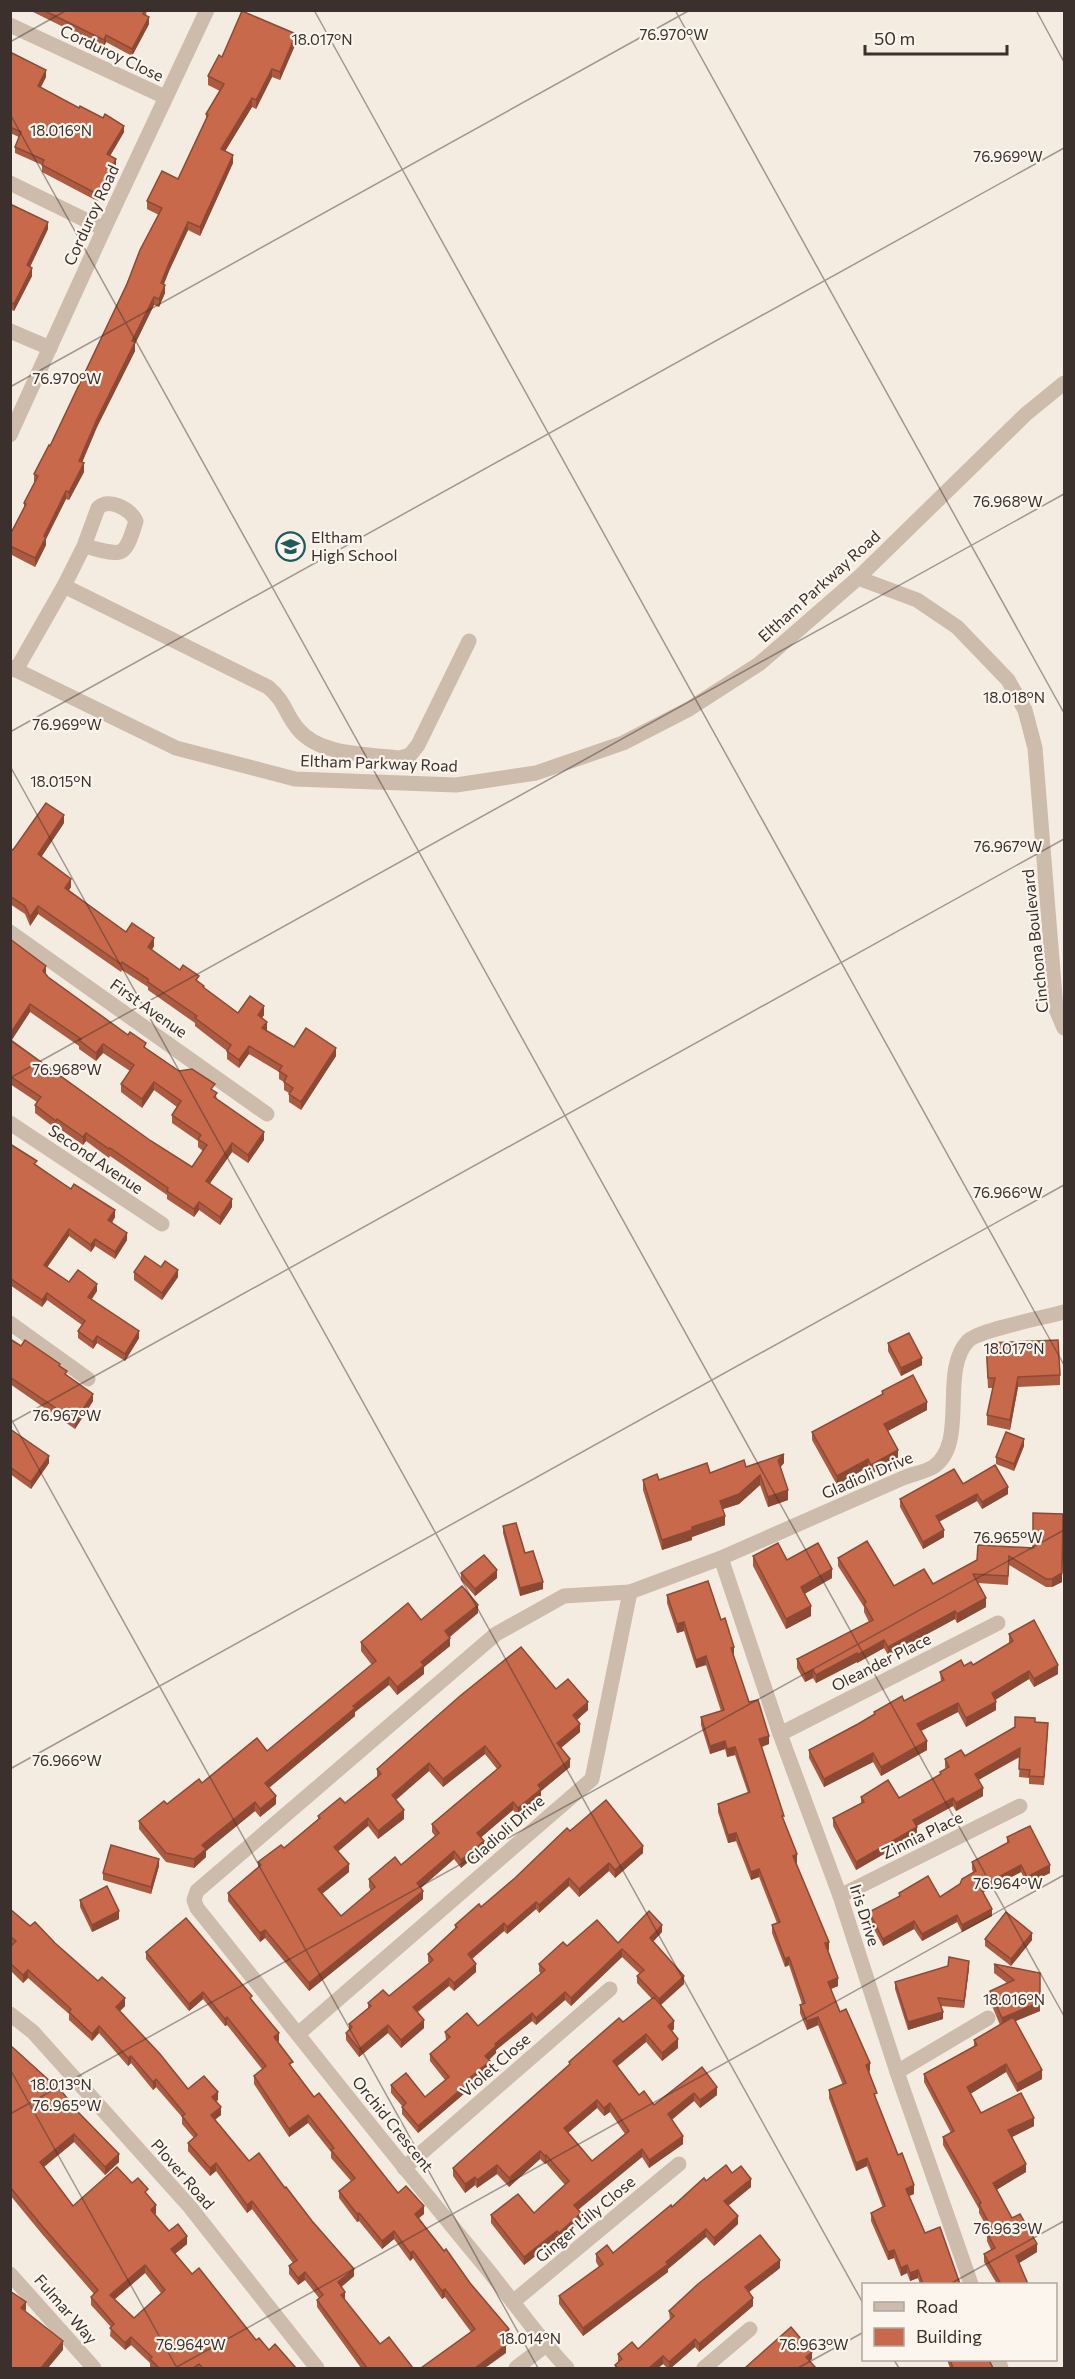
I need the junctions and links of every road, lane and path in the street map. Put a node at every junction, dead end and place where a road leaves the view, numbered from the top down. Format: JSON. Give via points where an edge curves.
{"nodes":[{"id":1,"x":207,"y":10,"type":"edge"},
{"id":2,"x":10,"y":25,"type":"edge"},
{"id":3,"x":165,"y":98,"type":"junction"},
{"id":4,"x":10,"y":183,"type":"edge"},
{"id":5,"x":104,"y":229,"type":"junction"},
{"id":6,"x":10,"y":331,"type":"edge"},
{"id":7,"x":50,"y":348,"type":"junction"},
{"id":8,"x":1065,"y":383,"type":"edge"},
{"id":9,"x":10,"y":435,"type":"edge"},
{"id":10,"x":84,"y":546,"type":"dead end"},
{"id":11,"x":858,"y":578,"type":"junction"},
{"id":12,"x":64,"y":586,"type":"junction"},
{"id":13,"x":469,"y":641,"type":"dead end"},
{"id":14,"x":13,"y":668,"type":"edge"},
{"id":15,"x":10,"y":932,"type":"edge"},
{"id":16,"x":1065,"y":1028,"type":"edge"},
{"id":17,"x":267,"y":1114,"type":"dead end"},
{"id":18,"x":10,"y":1123,"type":"edge"},
{"id":19,"x":162,"y":1224,"type":"dead end"},
{"id":20,"x":1065,"y":1312,"type":"edge"},
{"id":21,"x":10,"y":1323,"type":"edge"},
{"id":22,"x":88,"y":1379,"type":"dead end"},
{"id":23,"x":721,"y":1558,"type":"junction"},
{"id":24,"x":630,"y":1592,"type":"junction"},
{"id":25,"x":998,"y":1623,"type":"dead end"},
{"id":26,"x":780,"y":1734,"type":"junction"},
{"id":27,"x":1020,"y":1806,"type":"dead end"},
{"id":28,"x":840,"y":1896,"type":"junction"},
{"id":29,"x":194,"y":1900,"type":"joint"},
{"id":30,"x":610,"y":1989,"type":"dead end"},
{"id":31,"x":10,"y":2014,"type":"edge"},
{"id":32,"x":988,"y":2018,"type":"dead end"},
{"id":33,"x":298,"y":2034,"type":"junction"},
{"id":34,"x":897,"y":2072,"type":"junction"},
{"id":35,"x":679,"y":2163,"type":"dead end"},
{"id":36,"x":404,"y":2168,"type":"junction"},
{"id":37,"x":10,"y":2274,"type":"edge"},
{"id":38,"x":971,"y":2283,"type":"edge"},
{"id":39,"x":514,"y":2301,"type":"junction"},
{"id":40,"x":750,"y":2329,"type":"dead end"},
{"id":41,"x":546,"y":2345,"type":"junction"},
{"id":42,"x":94,"y":2368,"type":"edge"},
{"id":43,"x":317,"y":2368,"type":"edge"},
{"id":44,"x":516,"y":2368,"type":"edge"},
{"id":45,"x":567,"y":2368,"type":"edge"},
{"id":46,"x":704,"y":2368,"type":"edge"}],
"edges":[{"from":1,"to":3,"type":"street","name":"Corduroy Road"},
{"from":2,"to":3,"type":"street","name":"Corduroy Close"},
{"from":3,"to":5,"type":"street","name":"Corduroy Road"},
{"from":4,"to":5,"type":"street"},
{"from":5,"to":7,"type":"street","name":"Corduroy Road"},
{"from":6,"to":7,"type":"street"},
{"from":7,"to":9,"type":"street","name":"Corduroy Road"},
{"from":8,"to":11,"type":"street","name":"Eltham Parkway Road","via":[[1026,414]]},
{"from":10,"to":12,"type":"street"},
{"from":11,"to":14,"type":"street","name":"Eltham Parkway Road","via":[[759,664],[689,709],[632,738],[536,773],[456,784],[295,779],[186,751]]},
{"from":11,"to":16,"type":"street","name":"Cinchona Boulevard","via":[[917,600],[957,627],[1008,680],[1025,710],[1035,748],[1056,1009]]},
{"from":12,"to":13,"type":"street","via":[[268,687],[280,697],[304,736],[328,749],[400,758],[411,755]]},
{"from":12,"to":14,"type":"street"},
{"from":15,"to":17,"type":"street","name":"First Avenue"},
{"from":18,"to":19,"type":"street","name":"Second Avenue"},
{"from":20,"to":23,"type":"street","name":"Gladioli Drive","via":[[968,1340],[957,1359],[950,1440],[934,1466]]},
{"from":21,"to":22,"type":"street"},
{"from":23,"to":24,"type":"street","name":"Gladioli Drive"},
{"from":23,"to":26,"type":"street","name":"Iris Drive"},
{"from":24,"to":29,"type":"street","name":"Gladioli Drive","via":[[564,1596],[496,1634],[196,1891]]},
{"from":24,"to":33,"type":"street","name":"Gladioli Drive","via":[[592,1779]]},
{"from":25,"to":26,"type":"street","name":"Oleander Place"},
{"from":26,"to":28,"type":"street","name":"Iris Drive"},
{"from":27,"to":28,"type":"street","name":"Zinnia Place"},
{"from":28,"to":34,"type":"street","name":"Iris Drive"},
{"from":29,"to":33,"type":"street","name":"Orchid Crescent"},
{"from":30,"to":36,"type":"street","name":"Violet Close"},
{"from":31,"to":43,"type":"street","name":"Plover Road","via":[[33,2032],[190,2207]]},
{"from":32,"to":34,"type":"street"},
{"from":33,"to":36,"type":"street","name":"Orchid Crescent"},
{"from":34,"to":38,"type":"street","name":"Iris Drive"},
{"from":35,"to":39,"type":"street","name":"Ginger Lilly Close"},
{"from":36,"to":39,"type":"street","name":"Orchid Crescent"},
{"from":37,"to":42,"type":"street","name":"Fulmar Way"},
{"from":39,"to":41,"type":"street","name":"Orchid Crescent"},
{"from":40,"to":46,"type":"street"},
{"from":41,"to":44,"type":"street"},
{"from":41,"to":45,"type":"street","name":"Orchid Crescent"}]}
